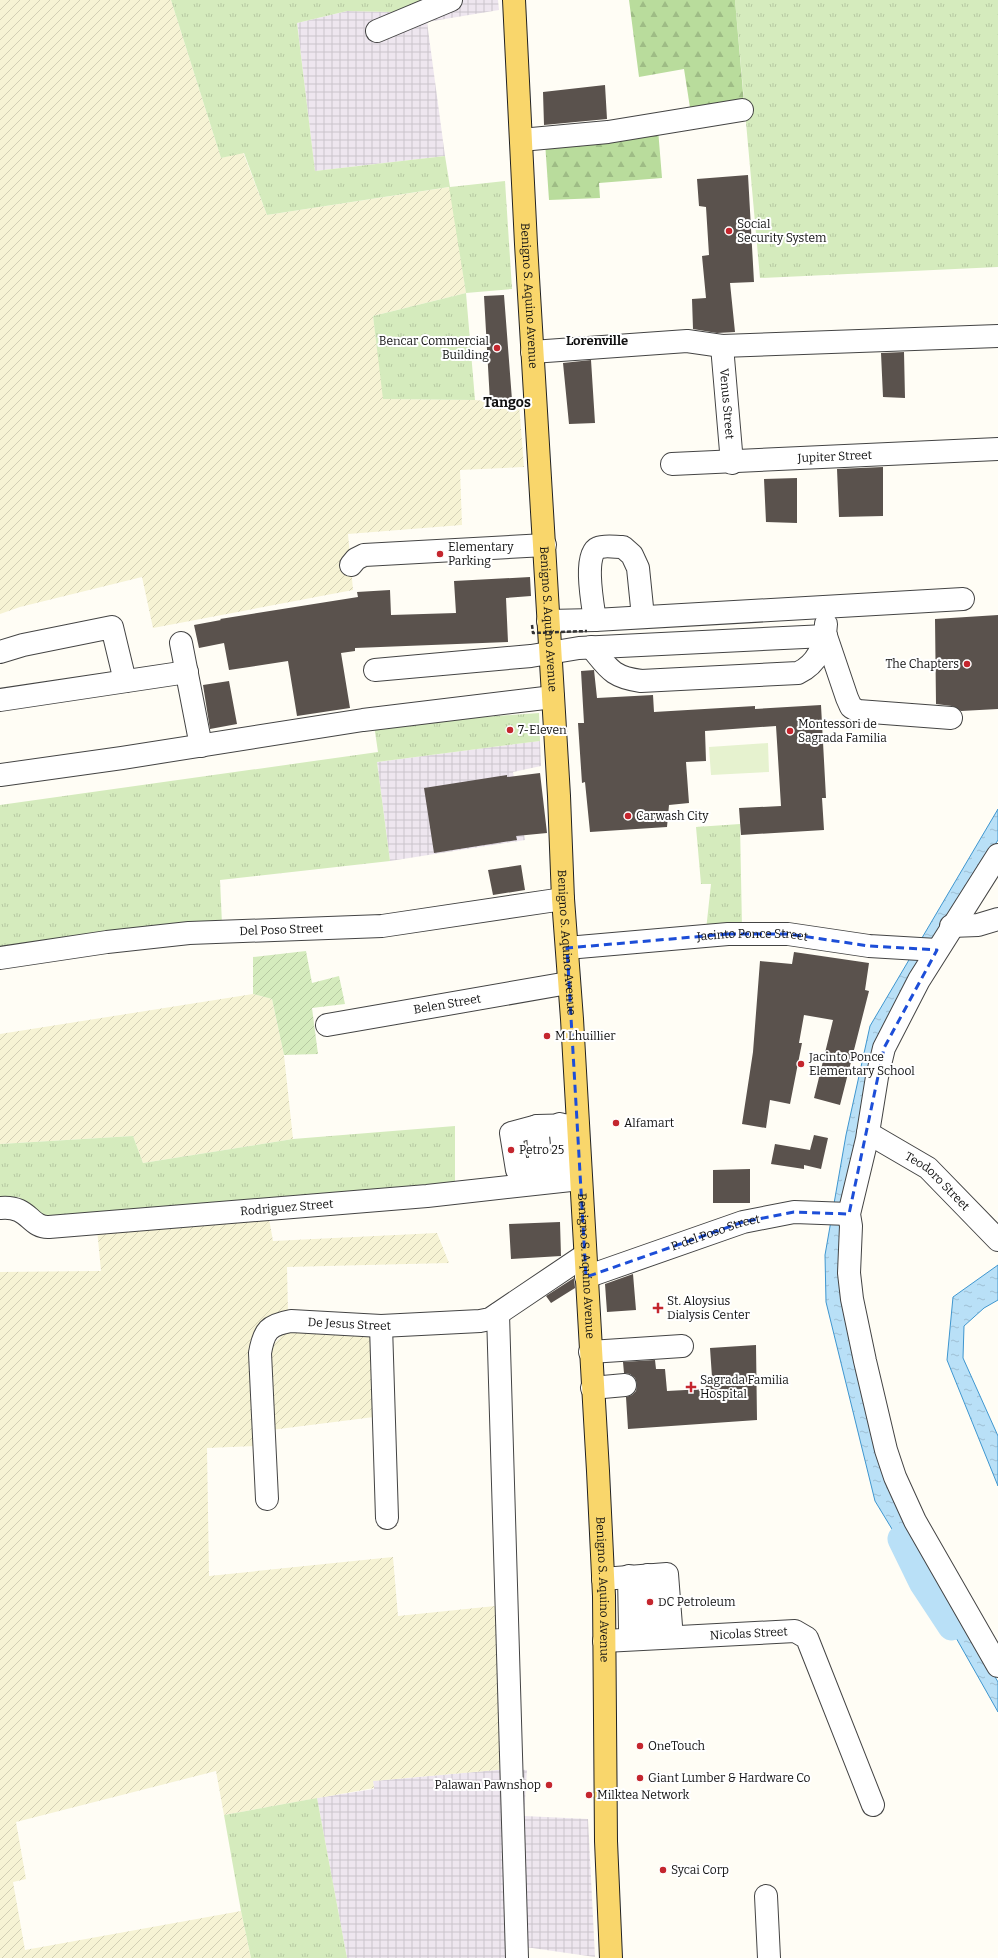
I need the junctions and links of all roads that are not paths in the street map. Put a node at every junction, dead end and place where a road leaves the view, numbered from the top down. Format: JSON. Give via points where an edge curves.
{"nodes":[{"id":1,"x":451,"y":0,"type":"edge"},
{"id":2,"x":514,"y":0,"type":"edge"},
{"id":3,"x":377,"y":31,"type":"dead end"},
{"id":4,"x":742,"y":110,"type":"dead end"},
{"id":5,"x":521,"y":140,"type":"junction"},
{"id":6,"x":998,"y":336,"type":"edge"},
{"id":7,"x":722,"y":346,"type":"junction"},
{"id":8,"x":532,"y":352,"type":"junction"},
{"id":9,"x":998,"y":449,"type":"edge"},
{"id":10,"x":732,"y":463,"type":"junction"},
{"id":11,"x":672,"y":464,"type":"dead end"},
{"id":12,"x":545,"y":545,"type":"junction"},
{"id":13,"x":351,"y":565,"type":"dead end"},
{"id":14,"x":963,"y":599,"type":"dead end"},
{"id":15,"x":807,"y":607,"type":"junction"},
{"id":16,"x":643,"y":617,"type":"junction"},
{"id":17,"x":540,"y":623,"type":"junction"},
{"id":18,"x":591,"y":633,"type":"junction"},
{"id":19,"x":826,"y":636,"type":"junction"},
{"id":20,"x":181,"y":643,"type":"dead end"},
{"id":21,"x":0,"y":652,"type":"edge"},
{"id":22,"x":549,"y":653,"type":"junction"},
{"id":23,"x":375,"y":670,"type":"dead end"},
{"id":24,"x":187,"y":672,"type":"junction"},
{"id":25,"x":125,"y":681,"type":"junction"},
{"id":26,"x":553,"y":697,"type":"junction"},
{"id":27,"x":0,"y":700,"type":"edge"},
{"id":28,"x":951,"y":718,"type":"dead end"},
{"id":29,"x":201,"y":746,"type":"junction"},
{"id":30,"x":0,"y":775,"type":"edge"},
{"id":31,"x":998,"y":855,"type":"edge"},
{"id":32,"x":563,"y":899,"type":"junction"},
{"id":33,"x":998,"y":919,"type":"edge"},
{"id":34,"x":951,"y":926,"type":"junction"},
{"id":35,"x":567,"y":948,"type":"junction"},
{"id":36,"x":937,"y":950,"type":"junction"},
{"id":37,"x":0,"y":958,"type":"edge"},
{"id":38,"x":568,"y":983,"type":"junction"},
{"id":39,"x":327,"y":1025,"type":"dead end"},
{"id":40,"x":569,"y":1125,"type":"junction"},
{"id":41,"x":868,"y":1133,"type":"junction"},
{"id":42,"x":574,"y":1169,"type":"junction"},
{"id":43,"x":0,"y":1208,"type":"edge"},
{"id":44,"x":849,"y":1214,"type":"junction"},
{"id":45,"x":998,"y":1240,"type":"edge"},
{"id":46,"x":584,"y":1255,"type":"junction"},
{"id":47,"x":586,"y":1277,"type":"junction"},
{"id":48,"x":498,"y":1314,"type":"junction"},
{"id":49,"x":381,"y":1326,"type":"junction"},
{"id":50,"x":682,"y":1346,"type":"dead end"},
{"id":51,"x":590,"y":1352,"type":"junction"},
{"id":52,"x":625,"y":1386,"type":"dead end"},
{"id":53,"x":592,"y":1388,"type":"junction"},
{"id":54,"x":267,"y":1499,"type":"dead end"},
{"id":55,"x":387,"y":1518,"type":"dead end"},
{"id":56,"x":638,"y":1576,"type":"junction"},
{"id":57,"x":603,"y":1579,"type":"junction"},
{"id":58,"x":640,"y":1627,"type":"junction"},
{"id":59,"x":604,"y":1635,"type":"junction"},
{"id":60,"x":998,"y":1666,"type":"edge"},
{"id":61,"x":873,"y":1805,"type":"dead end"},
{"id":62,"x":766,"y":1896,"type":"dead end"},
{"id":63,"x":517,"y":1958,"type":"edge"},
{"id":64,"x":611,"y":1958,"type":"edge"},
{"id":65,"x":769,"y":1958,"type":"edge"}],
"edges":[{"from":1,"to":3,"type":"street"},
{"from":2,"to":5,"type":"main road","name":"Benigno S. Aquino Avenue"},
{"from":4,"to":5,"type":"street","via":[[608,132]]},
{"from":5,"to":8,"type":"main road","name":"Benigno S. Aquino Avenue"},
{"from":6,"to":7,"type":"street"},
{"from":7,"to":8,"type":"street","via":[[687,341]]},
{"from":7,"to":10,"type":"street","name":"Venus Street"},
{"from":8,"to":12,"type":"main road","name":"Benigno S. Aquino Avenue"},
{"from":9,"to":10,"type":"street","name":"Jupiter Street"},
{"from":10,"to":11,"type":"street","name":"Jupiter Street"},
{"from":12,"to":13,"type":"street","via":[[364,555]]},
{"from":12,"to":17,"type":"main road","name":"Benigno S. Aquino Avenue"},
{"from":14,"to":15,"type":"street"},
{"from":15,"to":16,"type":"street"},
{"from":15,"to":19,"type":"street","via":[[822,615],[827,621]]},
{"from":16,"to":18,"type":"street"},
{"from":16,"to":18,"type":"street","via":[[638,568],[632,555],[622,546],[597,548],[589,563]]},
{"from":17,"to":18,"type":"street"},
{"from":17,"to":22,"type":"main road","name":"Benigno S. Aquino Avenue"},
{"from":18,"to":19,"type":"street"},
{"from":18,"to":19,"type":"street","via":[[611,672],[624,679],[641,681],[798,672],[805,670],[815,661]]},
{"from":18,"to":22,"type":"street"},
{"from":19,"to":28,"type":"street","via":[[851,707],[858,711]]},
{"from":20,"to":24,"type":"street"},
{"from":21,"to":25,"type":"street","via":[[112,627]]},
{"from":22,"to":23,"type":"street"},
{"from":22,"to":26,"type":"main road","name":"Benigno S. Aquino Avenue"},
{"from":24,"to":25,"type":"street"},
{"from":24,"to":29,"type":"street"},
{"from":25,"to":27,"type":"street"},
{"from":26,"to":29,"type":"street","via":[[363,720]]},
{"from":26,"to":32,"type":"main road","name":"Benigno S. Aquino Avenue"},
{"from":29,"to":30,"type":"street"},
{"from":31,"to":34,"type":"street"},
{"from":32,"to":35,"type":"main road","name":"Benigno S. Aquino Avenue"},
{"from":32,"to":37,"type":"street","name":"Del Poso Street","via":[[382,926],[190,933]]},
{"from":33,"to":34,"type":"street","via":[[978,926]]},
{"from":34,"to":36,"type":"street"},
{"from":35,"to":36,"type":"street","name":"Jacinto Ponce Street","via":[[728,934],[788,934],[869,946]]},
{"from":35,"to":38,"type":"main road","name":"Benigno S. Aquino Avenue"},
{"from":36,"to":41,"type":"street","via":[[884,1048]]},
{"from":38,"to":39,"type":"street","name":"Belen Street"},
{"from":38,"to":40,"type":"main road","name":"Benigno S. Aquino Avenue","via":[[572,1019]]},
{"from":40,"to":42,"type":"main road","name":"Benigno S. Aquino Avenue"},
{"from":40,"to":42,"type":"street","via":[[537,1126],[511,1133],[517,1170],[541,1167]]},
{"from":41,"to":44,"type":"street"},
{"from":41,"to":45,"type":"street","name":"Teodoro Street","via":[[928,1168]]},
{"from":42,"to":43,"type":"street","name":"Rodriguez Street","via":[[427,1196],[50,1228],[38,1225],[20,1210],[11,1207]]},
{"from":42,"to":46,"type":"main road","name":"Benigno S. Aquino Avenue"},
{"from":44,"to":47,"type":"street","name":"P. del Poso Street","via":[[794,1212],[743,1222]]},
{"from":44,"to":60,"type":"street","via":[[852,1226],[849,1273],[852,1299],[886,1450],[914,1521]]},
{"from":46,"to":47,"type":"main road","name":"Benigno S. Aquino Avenue"},
{"from":46,"to":48,"type":"street","name":"De Jesus Street"},
{"from":47,"to":51,"type":"main road","name":"Benigno S. Aquino Avenue"},
{"from":48,"to":49,"type":"street","name":"De Jesus Street","via":[[480,1321]]},
{"from":48,"to":63,"type":"street"},
{"from":49,"to":54,"type":"street","name":"De Jesus Street","via":[[291,1321],[274,1325],[262,1339],[260,1353]]},
{"from":49,"to":55,"type":"street"},
{"from":50,"to":51,"type":"street"},
{"from":51,"to":53,"type":"main road","name":"Benigno S. Aquino Avenue"},
{"from":52,"to":53,"type":"street"},
{"from":53,"to":57,"type":"main road","name":"Benigno S. Aquino Avenue"},
{"from":56,"to":57,"type":"street"},
{"from":56,"to":58,"type":"street"},
{"from":56,"to":58,"type":"street","via":[[667,1574],[671,1626]]},
{"from":57,"to":59,"type":"main road","name":"Benigno S. Aquino Avenue"},
{"from":58,"to":59,"type":"street"},
{"from":59,"to":61,"type":"street","name":"Nicolas Street","via":[[795,1631],[807,1638]]},
{"from":59,"to":64,"type":"main road","name":"Benigno S. Aquino Avenue","via":[[606,1833]]},
{"from":62,"to":65,"type":"street"}]}
